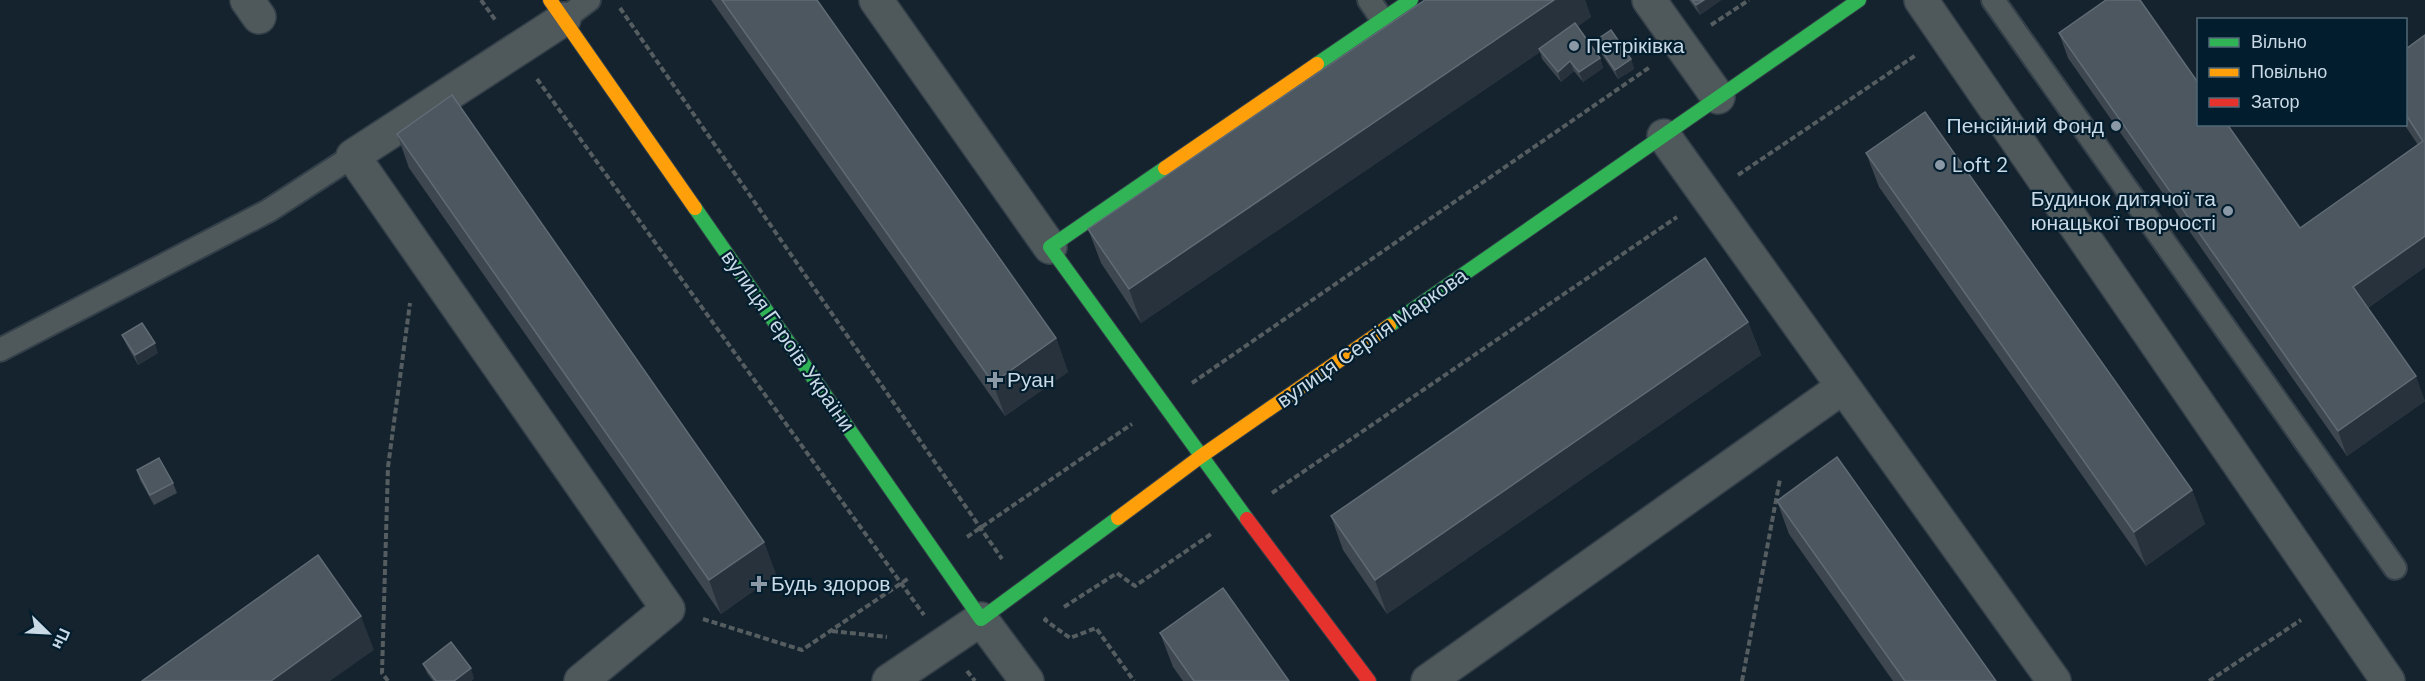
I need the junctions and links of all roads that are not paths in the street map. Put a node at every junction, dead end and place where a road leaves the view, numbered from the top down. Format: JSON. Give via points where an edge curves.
{"nodes":[{"id":1,"x":876,"y":0,"type":"edge"},
{"id":2,"x":1369,"y":0,"type":"edge"},
{"id":3,"x":1411,"y":0,"type":"edge"},
{"id":4,"x":1649,"y":0,"type":"edge"},
{"id":5,"x":1859,"y":0,"type":"edge"},
{"id":6,"x":1921,"y":0,"type":"edge"},
{"id":7,"x":1993,"y":0,"type":"edge"},
{"id":8,"x":568,"y":6,"type":"edge"},
{"id":9,"x":1382,"y":19,"type":"junction"},
{"id":10,"x":1718,"y":97,"type":"junction"},
{"id":11,"x":1664,"y":136,"type":"junction"},
{"id":12,"x":353,"y":156,"type":"junction"},
{"id":13,"x":1050,"y":247,"type":"junction"},
{"id":14,"x":0,"y":350,"type":"edge"},
{"id":15,"x":1843,"y":387,"type":"junction"},
{"id":16,"x":1200,"y":457,"type":"junction"},
{"id":17,"x":2395,"y":568,"type":"dead end"},
{"id":18,"x":981,"y":619,"type":"junction"},
{"id":19,"x":581,"y":681,"type":"edge"},
{"id":20,"x":889,"y":681,"type":"edge"},
{"id":21,"x":1027,"y":681,"type":"edge"},
{"id":22,"x":1369,"y":681,"type":"edge"},
{"id":23,"x":1428,"y":681,"type":"edge"},
{"id":24,"x":2054,"y":681,"type":"edge"},
{"id":25,"x":2388,"y":681,"type":"edge"}],
"edges":[{"from":1,"to":13,"type":"street"},
{"from":2,"to":9,"type":"lane"},
{"from":3,"to":9,"type":"street"},
{"from":4,"to":10,"type":"street"},
{"from":5,"to":10,"type":"street","name":"вулиця Сергія Маркова"},
{"from":6,"to":25,"type":"street"},
{"from":7,"to":17,"type":"lane"},
{"from":8,"to":12,"type":"street","via":[[516,50]]},
{"from":8,"to":18,"type":"street","name":"вулиця Героїв України"},
{"from":9,"to":13,"type":"street"},
{"from":10,"to":11,"type":"street","name":"вулиця Сергія Маркова"},
{"from":11,"to":15,"type":"street"},
{"from":11,"to":16,"type":"street","name":"вулиця Сергія Маркова"},
{"from":12,"to":14,"type":"lane","via":[[268,211]]},
{"from":12,"to":19,"type":"street","via":[[668,609]]},
{"from":13,"to":16,"type":"street"},
{"from":15,"to":23,"type":"street"},
{"from":15,"to":24,"type":"street"},
{"from":16,"to":18,"type":"street","name":"вулиця Сергія Маркова"},
{"from":16,"to":22,"type":"street"},
{"from":18,"to":20,"type":"street","name":"вулиця Сергія Маркова"},
{"from":18,"to":21,"type":"street","name":"вулиця Героїв України"}]}
